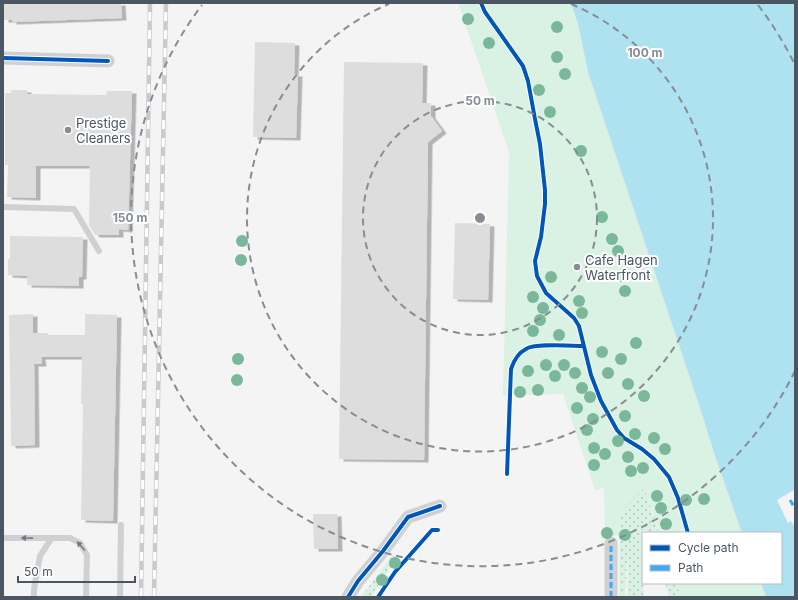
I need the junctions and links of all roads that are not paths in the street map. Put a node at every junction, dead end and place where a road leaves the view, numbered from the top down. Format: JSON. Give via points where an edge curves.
{"nodes":[{"id":1,"x":3,"y":58,"type":"edge"},
{"id":2,"x":108,"y":60,"type":"dead end"},
{"id":3,"x":3,"y":207,"type":"edge"},
{"id":4,"x":99,"y":251,"type":"dead end"},
{"id":5,"x":440,"y":506,"type":"dead end"},
{"id":6,"x":121,"y":525,"type":"dead end"},
{"id":7,"x":3,"y":538,"type":"edge"},
{"id":8,"x":51,"y":539,"type":"junction"},
{"id":9,"x":611,"y":543,"type":"dead end"},
{"id":10,"x":34,"y":597,"type":"edge"},
{"id":11,"x":86,"y":597,"type":"edge"},
{"id":12,"x":120,"y":597,"type":"edge"},
{"id":13,"x":348,"y":597,"type":"edge"},
{"id":14,"x":611,"y":597,"type":"edge"}],
"edges":[{"from":1,"to":2,"type":"street"},
{"from":3,"to":4,"type":"lane","via":[[74,210]]},
{"from":5,"to":13,"type":"street","via":[[408,517]]},
{"from":6,"to":12,"type":"lane"},
{"from":8,"to":7,"type":"lane","one_way":true},
{"from":8,"to":10,"type":"lane","via":[[40,556]]},
{"from":11,"to":8,"type":"lane","one_way":true,"via":[[87,554],[80,543],[70,538]]},
{"from":9,"to":14,"type":"street"}]}
